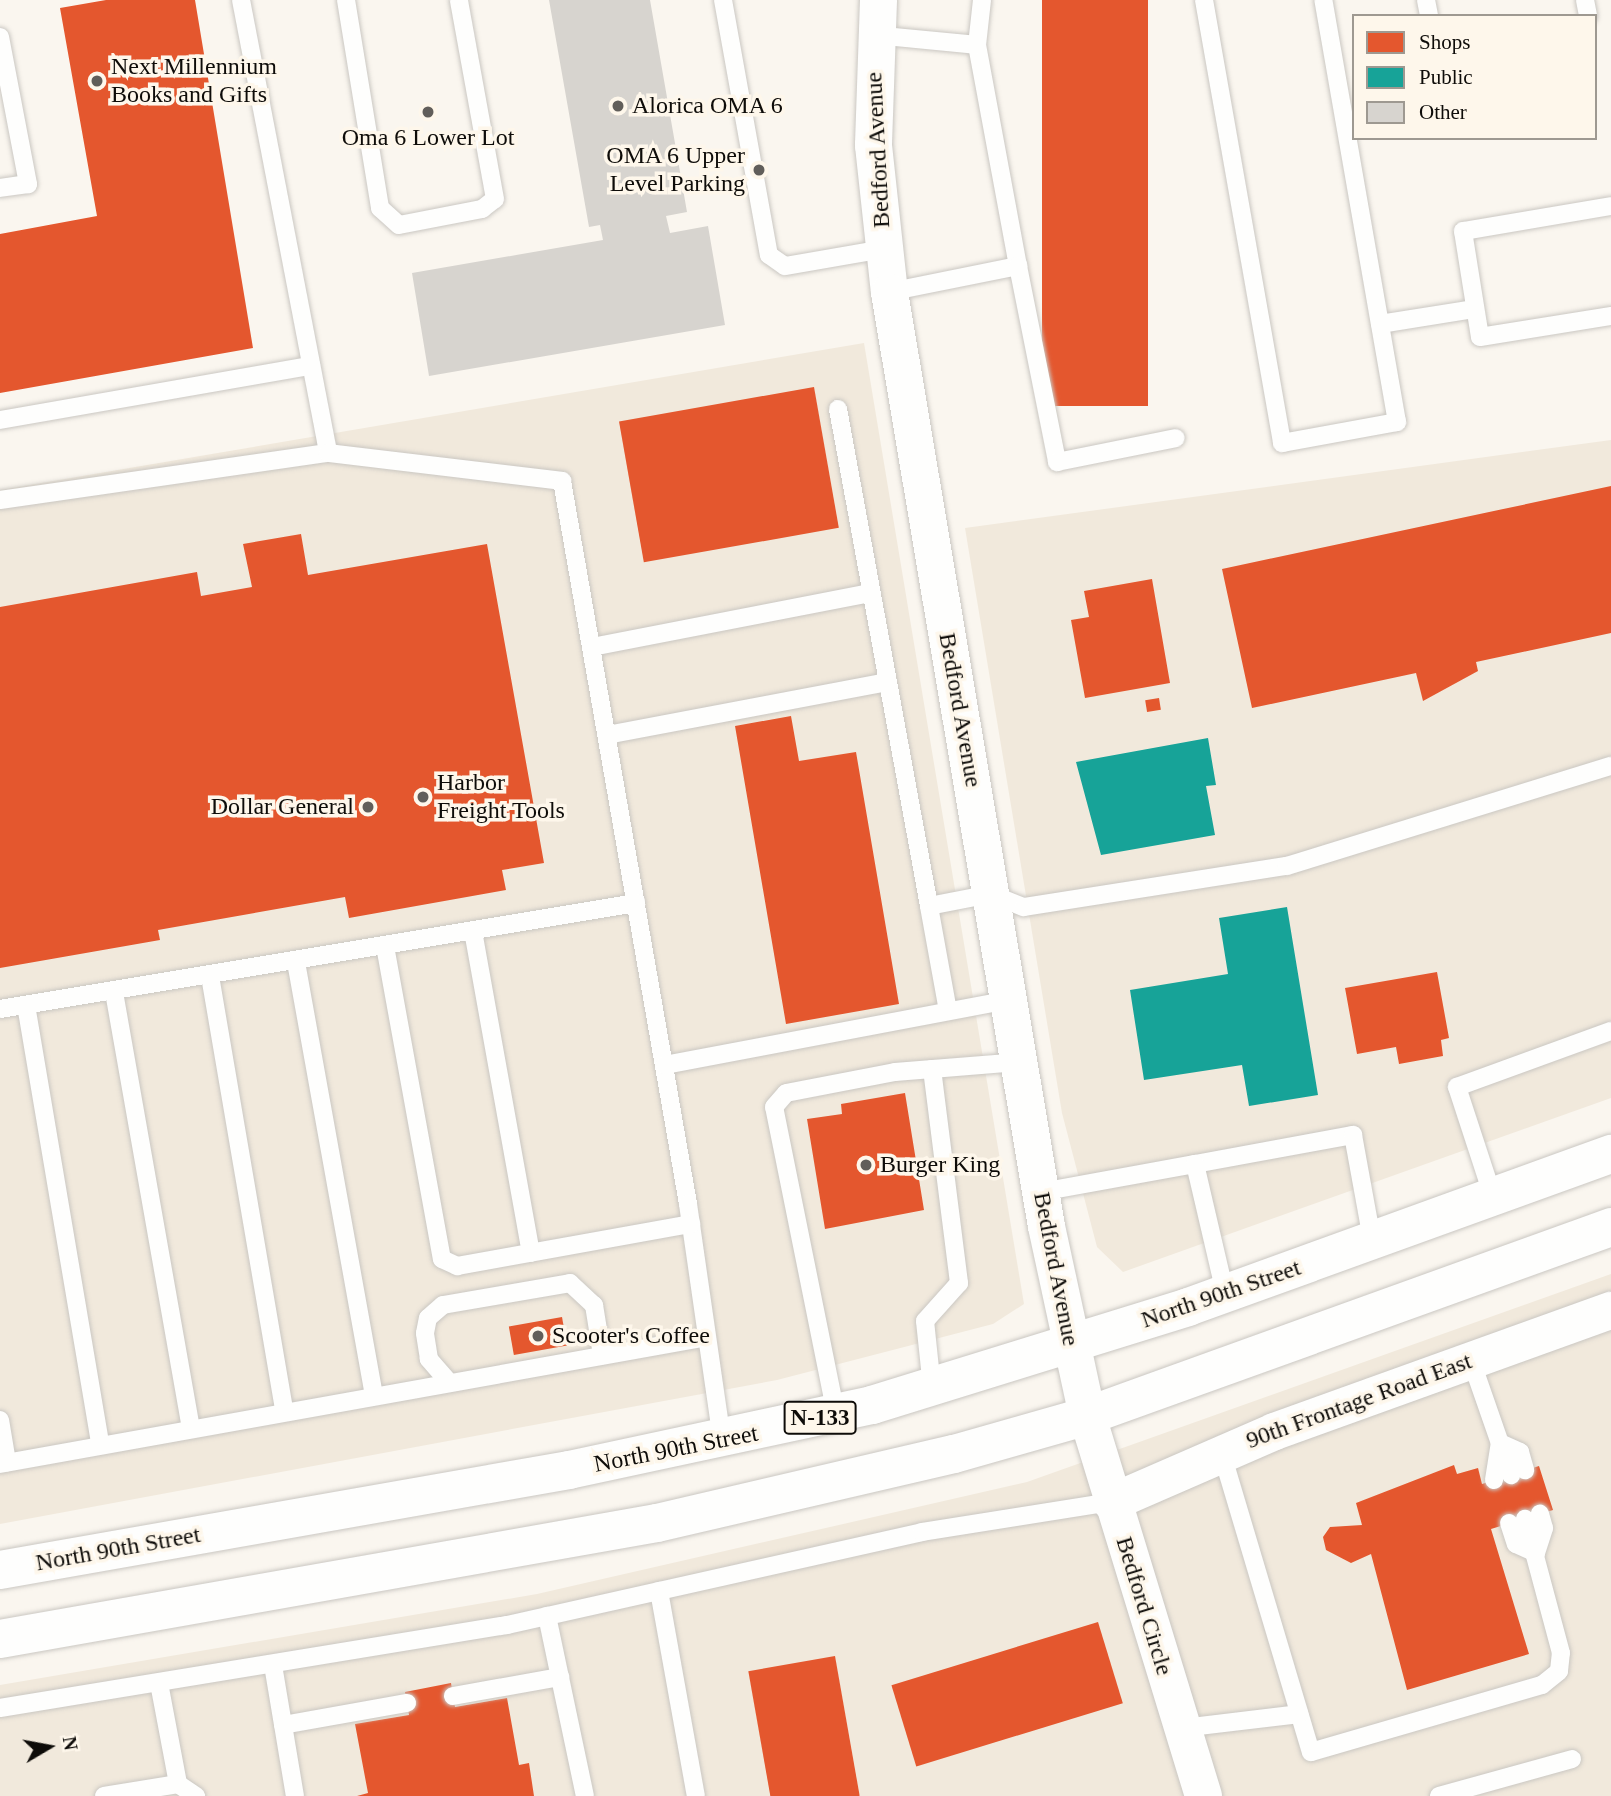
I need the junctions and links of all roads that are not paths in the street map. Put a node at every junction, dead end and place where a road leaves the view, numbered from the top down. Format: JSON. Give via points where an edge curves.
{"nodes":[{"id":1,"x":241,"y":0,"type":"edge"},
{"id":2,"x":346,"y":0,"type":"edge"},
{"id":3,"x":459,"y":0,"type":"edge"},
{"id":4,"x":723,"y":0,"type":"edge"},
{"id":5,"x":982,"y":0,"type":"edge"},
{"id":6,"x":1204,"y":0,"type":"edge"},
{"id":7,"x":1323,"y":0,"type":"edge"},
{"id":8,"x":876,"y":17,"type":"edge"},
{"id":9,"x":0,"y":37,"type":"edge"},
{"id":10,"x":977,"y":45,"type":"junction"},
{"id":11,"x":3,"y":70,"type":"edge"},
{"id":12,"x":0,"y":188,"type":"edge"},
{"id":13,"x":1611,"y":206,"type":"edge"},
{"id":14,"x":883,"y":249,"type":"junction"},
{"id":15,"x":1018,"y":266,"type":"junction"},
{"id":16,"x":889,"y":292,"type":"junction"},
{"id":17,"x":1475,"y":309,"type":"junction"},
{"id":18,"x":1611,"y":316,"type":"edge"},
{"id":19,"x":1380,"y":324,"type":"junction"},
{"id":20,"x":311,"y":366,"type":"junction"},
{"id":21,"x":838,"y":409,"type":"dead end"},
{"id":22,"x":0,"y":420,"type":"edge"},
{"id":23,"x":1176,"y":438,"type":"dead end"},
{"id":24,"x":328,"y":453,"type":"junction"},
{"id":25,"x":0,"y":500,"type":"edge"},
{"id":26,"x":872,"y":593,"type":"junction"},
{"id":27,"x":592,"y":647,"type":"junction"},
{"id":28,"x":888,"y":682,"type":"junction"},
{"id":29,"x":607,"y":735,"type":"junction"},
{"id":30,"x":1611,"y":766,"type":"edge"},
{"id":31,"x":991,"y":894,"type":"junction"},
{"id":32,"x":636,"y":903,"type":"junction"},
{"id":33,"x":929,"y":906,"type":"junction"},
{"id":34,"x":473,"y":931,"type":"junction"},
{"id":35,"x":385,"y":946,"type":"junction"},
{"id":36,"x":296,"y":962,"type":"junction"},
{"id":37,"x":210,"y":976,"type":"junction"},
{"id":38,"x":114,"y":992,"type":"junction"},
{"id":39,"x":1008,"y":1000,"type":"junction"},
{"id":40,"x":26,"y":1005,"type":"junction"},
{"id":41,"x":0,"y":1009,"type":"edge"},
{"id":42,"x":948,"y":1011,"type":"junction"},
{"id":43,"x":1611,"y":1031,"type":"edge"},
{"id":44,"x":1018,"y":1062,"type":"junction"},
{"id":45,"x":665,"y":1065,"type":"junction"},
{"id":46,"x":932,"y":1069,"type":"junction"},
{"id":47,"x":1611,"y":1154,"type":"edge"},
{"id":48,"x":1195,"y":1164,"type":"junction"},
{"id":49,"x":1041,"y":1192,"type":"junction"},
{"id":50,"x":1493,"y":1197,"type":"junction"},
{"id":51,"x":691,"y":1224,"type":"junction"},
{"id":52,"x":1611,"y":1227,"type":"edge"},
{"id":53,"x":1372,"y":1240,"type":"junction"},
{"id":54,"x":531,"y":1253,"type":"junction"},
{"id":55,"x":1226,"y":1293,"type":"junction"},
{"id":56,"x":1611,"y":1310,"type":"edge"},
{"id":57,"x":707,"y":1337,"type":"junction"},
{"id":58,"x":1070,"y":1346,"type":"junction"},
{"id":59,"x":602,"y":1355,"type":"junction"},
{"id":60,"x":1471,"y":1360,"type":"junction"},
{"id":61,"x":447,"y":1380,"type":"junction"},
{"id":62,"x":932,"y":1388,"type":"junction"},
{"id":63,"x":374,"y":1394,"type":"junction"},
{"id":64,"x":284,"y":1410,"type":"junction"},
{"id":65,"x":836,"y":1414,"type":"junction"},
{"id":66,"x":1087,"y":1416,"type":"junction"},
{"id":67,"x":0,"y":1420,"type":"edge"},
{"id":68,"x":191,"y":1427,"type":"junction"},
{"id":69,"x":722,"y":1440,"type":"junction"},
{"id":70,"x":1500,"y":1443,"type":"junction"},
{"id":71,"x":100,"y":1444,"type":"junction"},
{"id":72,"x":1222,"y":1454,"type":"junction"},
{"id":73,"x":4,"y":1463,"type":"edge"},
{"id":74,"x":1111,"y":1502,"type":"junction"},
{"id":75,"x":1536,"y":1553,"type":"junction"},
{"id":76,"x":0,"y":1570,"type":"edge"},
{"id":77,"x":659,"y":1591,"type":"junction"},
{"id":78,"x":547,"y":1616,"type":"junction"},
{"id":79,"x":0,"y":1639,"type":"edge"},
{"id":80,"x":273,"y":1665,"type":"junction"},
{"id":81,"x":560,"y":1677,"type":"junction"},
{"id":82,"x":159,"y":1683,"type":"junction"},
{"id":83,"x":453,"y":1696,"type":"dead end"},
{"id":84,"x":407,"y":1703,"type":"dead end"},
{"id":85,"x":0,"y":1708,"type":"edge"},
{"id":86,"x":1298,"y":1714,"type":"junction"},
{"id":87,"x":283,"y":1725,"type":"junction"},
{"id":88,"x":1182,"y":1728,"type":"junction"},
{"id":89,"x":1572,"y":1759,"type":"dead end"},
{"id":90,"x":178,"y":1784,"type":"junction"},
{"id":91,"x":104,"y":1796,"type":"edge"},
{"id":92,"x":196,"y":1796,"type":"edge"},
{"id":93,"x":295,"y":1796,"type":"edge"},
{"id":94,"x":585,"y":1796,"type":"edge"},
{"id":95,"x":696,"y":1796,"type":"edge"},
{"id":96,"x":1203,"y":1796,"type":"edge"},
{"id":97,"x":1439,"y":1796,"type":"edge"}],
"edges":[{"from":1,"to":20,"type":"lane"},
{"from":2,"to":3,"type":"lane","via":[[380,208],[399,225],[482,209],[495,199]]},
{"from":4,"to":14,"type":"lane","via":[[769,255],[785,266]]},
{"from":5,"to":10,"type":"lane"},
{"from":6,"to":19,"type":"lane","via":[[1282,443],[1397,422]]},
{"from":7,"to":19,"type":"lane"},
{"from":8,"to":10,"type":"lane"},
{"from":8,"to":14,"type":"street","name":"Bedford Avenue","via":[[873,145]]},
{"from":9,"to":11,"type":"lane"},
{"from":10,"to":15,"type":"lane"},
{"from":11,"to":12,"type":"lane","via":[[28,184]]},
{"from":13,"to":17,"type":"lane","via":[[1463,231]]},
{"from":14,"to":16,"type":"street","name":"Bedford Avenue"},
{"from":15,"to":16,"type":"lane"},
{"from":15,"to":23,"type":"lane","via":[[1057,462]]},
{"from":16,"to":31,"type":"street","name":"Bedford Avenue"},
{"from":17,"to":18,"type":"lane","via":[[1480,337]]},
{"from":17,"to":19,"type":"lane"},
{"from":20,"to":22,"type":"lane"},
{"from":20,"to":24,"type":"lane"},
{"from":21,"to":26,"type":"lane"},
{"from":24,"to":25,"type":"lane"},
{"from":24,"to":27,"type":"lane","via":[[562,481]]},
{"from":26,"to":27,"type":"lane"},
{"from":26,"to":28,"type":"lane"},
{"from":27,"to":29,"type":"lane"},
{"from":28,"to":29,"type":"lane"},
{"from":28,"to":33,"type":"lane"},
{"from":29,"to":32,"type":"lane"},
{"from":30,"to":31,"type":"lane","via":[[1287,866],[1024,907]]},
{"from":31,"to":33,"type":"lane"},
{"from":31,"to":39,"type":"street","name":"Bedford Avenue"},
{"from":32,"to":34,"type":"lane"},
{"from":32,"to":45,"type":"lane"},
{"from":33,"to":42,"type":"lane"},
{"from":34,"to":35,"type":"lane"},
{"from":34,"to":54,"type":"lane"},
{"from":35,"to":36,"type":"lane"},
{"from":35,"to":54,"type":"lane","via":[[442,1259],[457,1266]]},
{"from":36,"to":37,"type":"lane"},
{"from":36,"to":63,"type":"lane"},
{"from":37,"to":38,"type":"lane"},
{"from":37,"to":64,"type":"lane"},
{"from":38,"to":40,"type":"lane"},
{"from":38,"to":68,"type":"lane"},
{"from":39,"to":42,"type":"lane"},
{"from":39,"to":44,"type":"street","name":"Bedford Avenue"},
{"from":40,"to":41,"type":"lane"},
{"from":40,"to":71,"type":"lane"},
{"from":42,"to":45,"type":"lane"},
{"from":43,"to":50,"type":"lane","via":[[1457,1087]]},
{"from":44,"to":46,"type":"lane"},
{"from":44,"to":49,"type":"street","name":"Bedford Avenue"},
{"from":45,"to":51,"type":"lane"},
{"from":46,"to":62,"type":"lane","via":[[959,1283],[925,1321]]},
{"from":46,"to":65,"type":"lane","via":[[786,1093],[774,1107]]},
{"from":47,"to":50,"type":"main road","name":"North 90th Street","number":"N-133"},
{"from":48,"to":49,"type":"lane"},
{"from":48,"to":53,"type":"lane","via":[[1353,1135]]},
{"from":48,"to":55,"type":"lane"},
{"from":49,"to":58,"type":"street","name":"Bedford Avenue"},
{"from":50,"to":53,"type":"main road","name":"North 90th Street","number":"N-133"},
{"from":51,"to":54,"type":"lane"},
{"from":51,"to":57,"type":"lane"},
{"from":52,"to":66,"type":"main road"},
{"from":53,"to":55,"type":"main road","name":"North 90th Street","number":"N-133"},
{"from":55,"to":58,"type":"main road","name":"North 90th Street","number":"N-133"},
{"from":56,"to":60,"type":"street","name":"90th Frontage Road East"},
{"from":57,"to":59,"type":"lane"},
{"from":57,"to":69,"type":"lane"},
{"from":58,"to":62,"type":"main road","name":"North 90th Street","number":"N-133"},
{"from":58,"to":66,"type":"street","name":"Bedford Avenue"},
{"from":59,"to":61,"type":"lane"},
{"from":59,"to":61,"type":"lane","via":[[594,1305],[570,1283],[443,1305],[428,1318],[425,1333],[429,1359]]},
{"from":60,"to":70,"type":"lane"},
{"from":60,"to":72,"type":"street","name":"90th Frontage Road East"},
{"from":61,"to":63,"type":"lane"},
{"from":62,"to":65,"type":"main road","name":"North 90th Street","number":"N-133"},
{"from":63,"to":64,"type":"lane"},
{"from":64,"to":68,"type":"lane"},
{"from":65,"to":69,"type":"main road","name":"North 90th Street","number":"N-133"},
{"from":66,"to":74,"type":"street","name":"Bedford Circle"},
{"from":66,"to":79,"type":"main road","via":[[919,1463],[657,1523]]},
{"from":67,"to":73,"type":"lane"},
{"from":68,"to":71,"type":"lane"},
{"from":69,"to":76,"type":"main road","name":"North 90th Street","number":"N-133"},
{"from":70,"to":70,"type":"lane","via":[[1520,1452],[1510,1475]]},
{"from":71,"to":73,"type":"lane"},
{"from":72,"to":74,"type":"street","name":"90th Frontage Road East"},
{"from":72,"to":86,"type":"lane"},
{"from":74,"to":77,"type":"lane","via":[[922,1532]]},
{"from":74,"to":88,"type":"street","name":"Bedford Circle"},
{"from":75,"to":75,"type":"lane","via":[[1516,1545],[1525,1519],[1544,1528]]},
{"from":75,"to":86,"type":"lane","via":[[1561,1653],[1559,1671],[1542,1685],[1311,1752]]},
{"from":77,"to":78,"type":"lane"},
{"from":77,"to":95,"type":"lane"},
{"from":78,"to":80,"type":"lane"},
{"from":78,"to":81,"type":"lane"},
{"from":80,"to":82,"type":"lane"},
{"from":80,"to":87,"type":"lane"},
{"from":81,"to":83,"type":"lane"},
{"from":81,"to":94,"type":"lane"},
{"from":82,"to":85,"type":"lane"},
{"from":82,"to":90,"type":"lane"},
{"from":84,"to":87,"type":"lane"},
{"from":86,"to":88,"type":"lane"},
{"from":87,"to":93,"type":"lane"},
{"from":88,"to":96,"type":"street","name":"Bedford Circle"},
{"from":89,"to":97,"type":"lane"},
{"from":90,"to":91,"type":"lane"},
{"from":90,"to":92,"type":"lane"}]}
